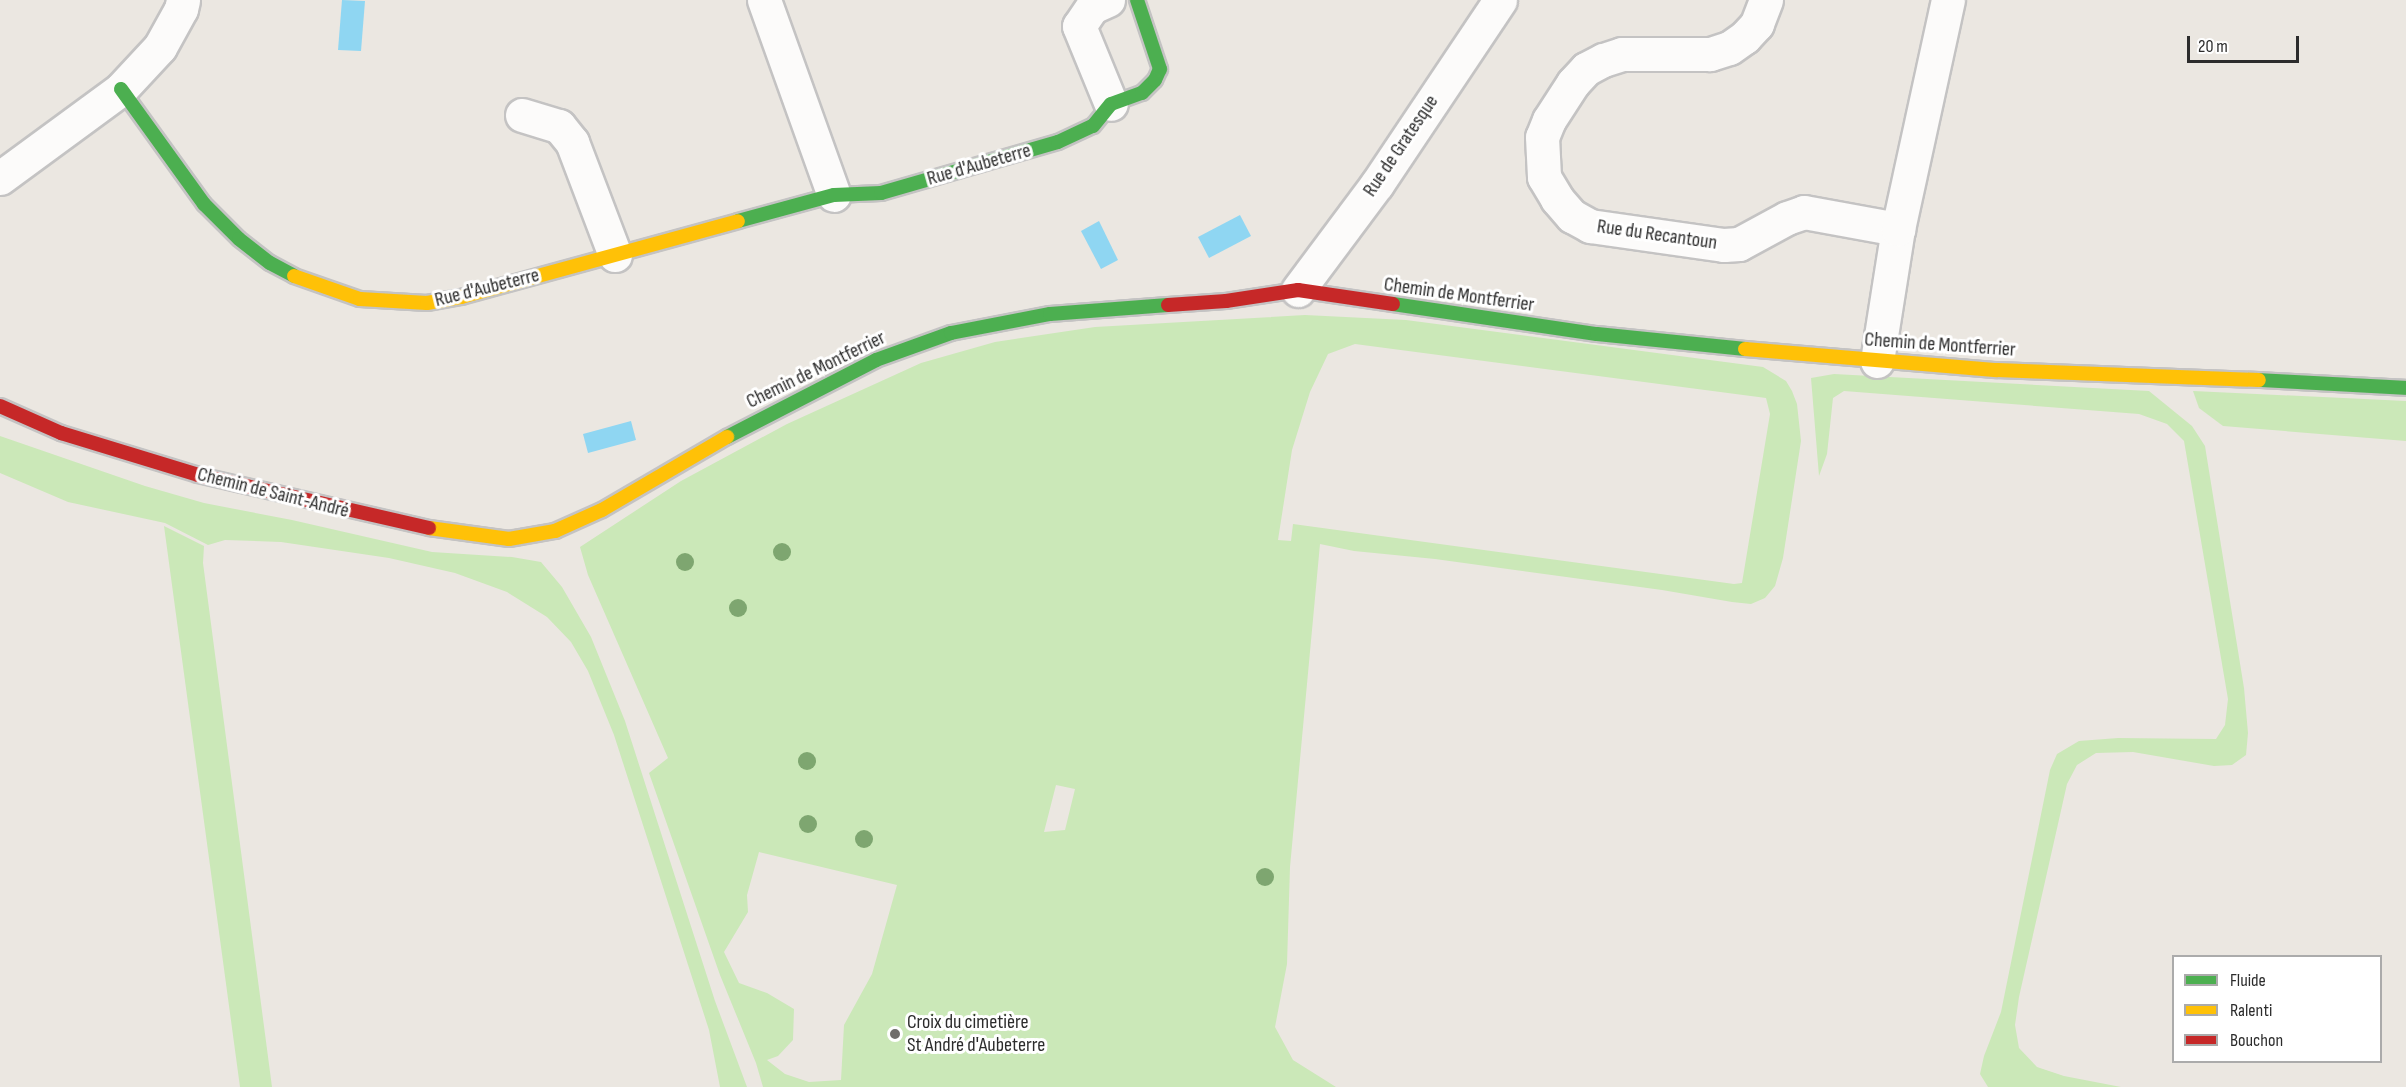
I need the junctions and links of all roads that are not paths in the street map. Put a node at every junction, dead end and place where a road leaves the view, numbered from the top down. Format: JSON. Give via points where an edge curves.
{"nodes":[{"id":1,"x":183,"y":0,"type":"edge"},
{"id":2,"x":764,"y":0,"type":"edge"},
{"id":3,"x":1108,"y":0,"type":"edge"},
{"id":4,"x":1137,"y":0,"type":"edge"},
{"id":5,"x":1500,"y":0,"type":"edge"},
{"id":6,"x":1766,"y":0,"type":"edge"},
{"id":7,"x":1948,"y":0,"type":"edge"},
{"id":8,"x":121,"y":89,"type":"junction"},
{"id":9,"x":1111,"y":104,"type":"junction"},
{"id":10,"x":522,"y":115,"type":"dead end"},
{"id":11,"x":0,"y":178,"type":"edge"},
{"id":12,"x":834,"y":195,"type":"junction"},
{"id":13,"x":1898,"y":229,"type":"junction"},
{"id":14,"x":615,"y":255,"type":"junction"},
{"id":15,"x":1298,"y":290,"type":"junction"},
{"id":16,"x":1877,"y":361,"type":"junction"},
{"id":17,"x":2406,"y":388,"type":"edge"},
{"id":18,"x":0,"y":406,"type":"edge"},
{"id":19,"x":555,"y":531,"type":"joint"}],
"edges":[{"from":1,"to":8,"type":"street","via":[[160,47]]},
{"from":2,"to":12,"type":"street"},
{"from":3,"to":9,"type":"street","via":[[1092,8],[1079,26]]},
{"from":4,"to":9,"type":"street","name":"Rue d'Aubeterre","via":[[1160,69],[1142,93]]},
{"from":5,"to":15,"type":"street","name":"Rue de Gratesque","via":[[1377,184]]},
{"from":6,"to":13,"type":"street","name":"Rue du Recantoun","via":[[1757,24],[1729,48],[1710,54],[1622,54],[1586,69],[1549,120],[1542,137],[1544,177],[1572,216],[1590,226],[1724,245],[1739,244],[1804,212]]},
{"from":7,"to":13,"type":"street"},
{"from":8,"to":11,"type":"street"},
{"from":8,"to":14,"type":"street","name":"Rue d'Aubeterre","via":[[204,204],[239,239],[295,277],[331,290],[360,299],[427,303]]},
{"from":9,"to":12,"type":"street","name":"Rue d'Aubeterre","via":[[1093,126],[1058,142],[881,193]]},
{"from":10,"to":14,"type":"street","via":[[560,126],[572,142]]},
{"from":12,"to":14,"type":"street","name":"Rue d'Aubeterre"},
{"from":13,"to":16,"type":"street"},
{"from":15,"to":16,"type":"street","name":"Chemin de Montferrier","via":[[1597,334]]},
{"from":15,"to":19,"type":"street","name":"Chemin de Montferrier","via":[[1226,301],[1050,314],[951,333],[876,360],[812,391],[602,510]]},
{"from":16,"to":17,"type":"street","name":"Chemin de Montferrier"},
{"from":18,"to":19,"type":"street","name":"Chemin de Saint-André","via":[[61,433],[198,475],[363,514],[451,533],[509,539]]}]}
